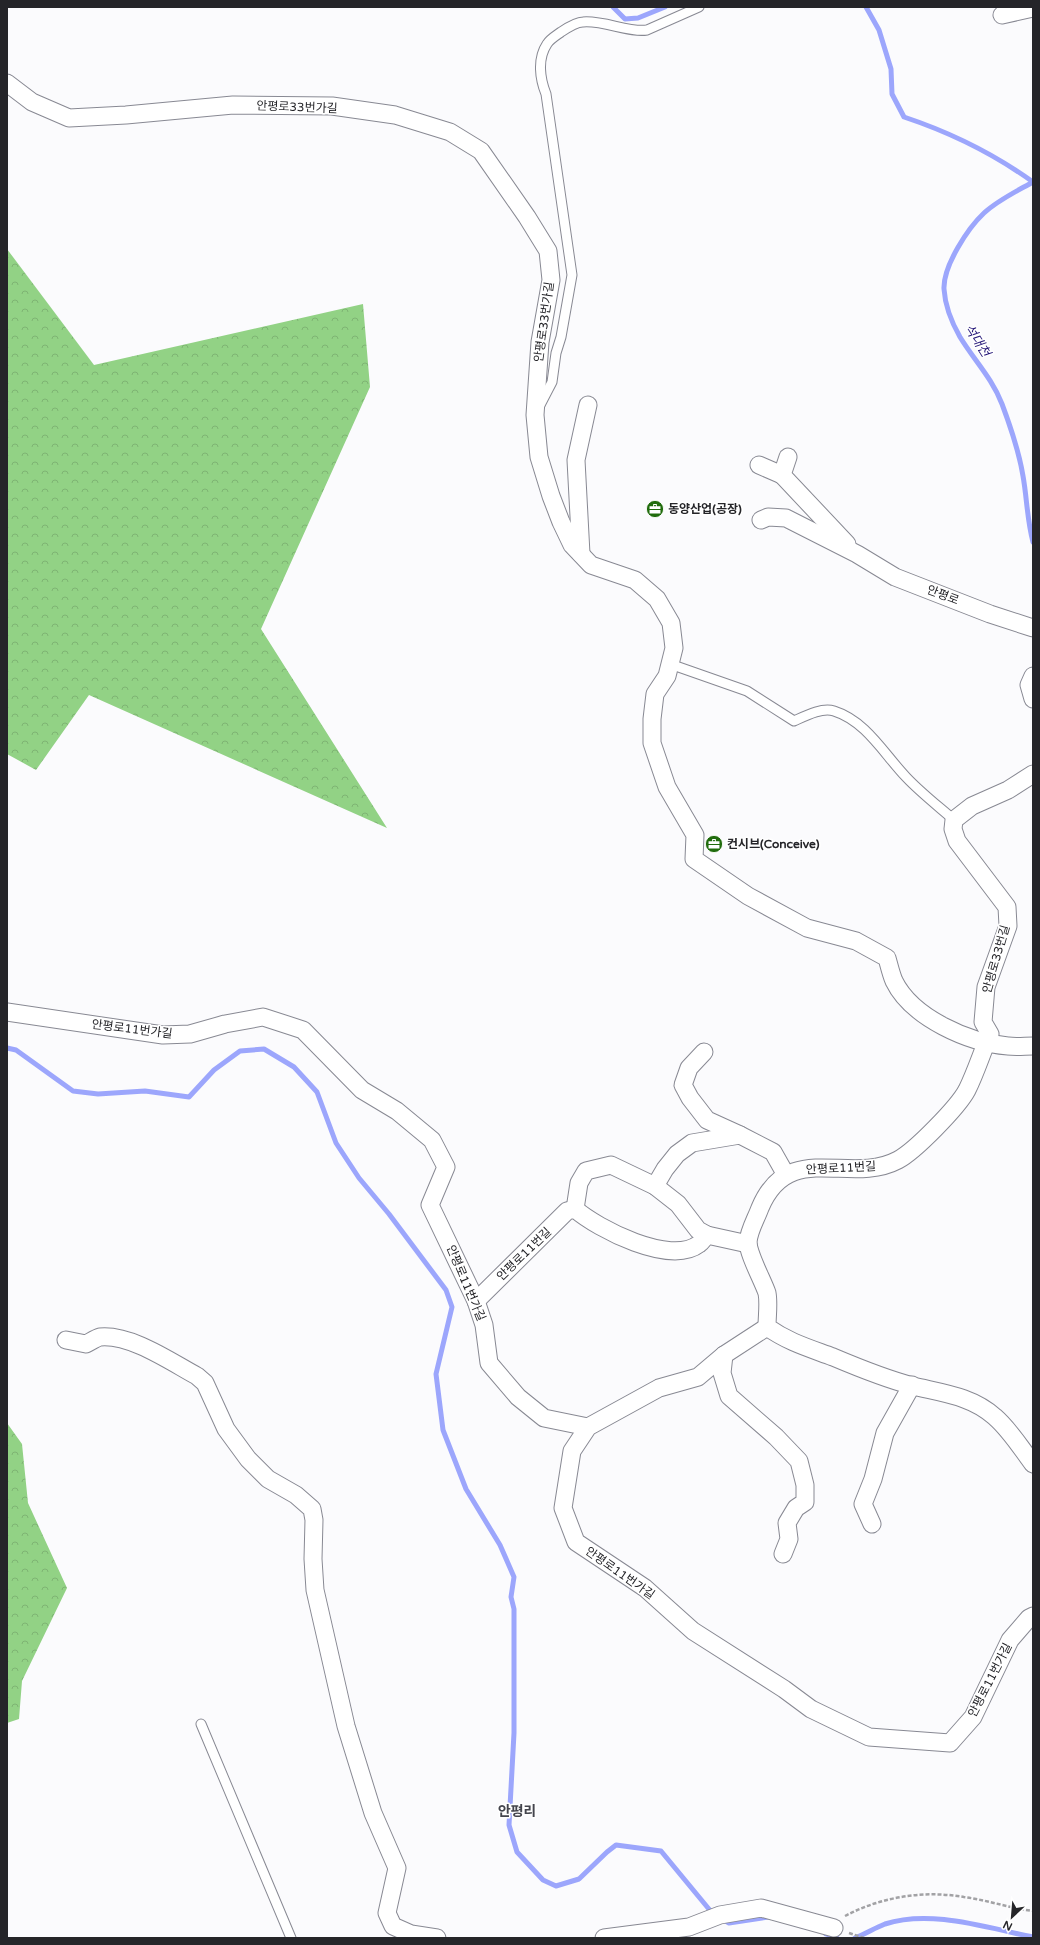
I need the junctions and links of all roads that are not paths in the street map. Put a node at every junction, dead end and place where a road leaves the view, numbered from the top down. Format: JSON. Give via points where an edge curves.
{"nodes":[{"id":1,"x":698,"y":7,"type":"edge"},
{"id":2,"x":1033,"y":8,"type":"edge"},
{"id":3,"x":1002,"y":15,"type":"dead end"},
{"id":4,"x":7,"y":83,"type":"edge"},
{"id":5,"x":7,"y":93,"type":"edge"},
{"id":6,"x":32,"y":102,"type":"junction"},
{"id":7,"x":588,"y":405,"type":"dead end"},
{"id":8,"x":535,"y":415,"type":"junction"},
{"id":9,"x":788,"y":457,"type":"dead end"},
{"id":10,"x":760,"y":465,"type":"dead end"},
{"id":11,"x":782,"y":475,"type":"junction"},
{"id":12,"x":761,"y":520,"type":"dead end"},
{"id":13,"x":581,"y":554,"type":"junction"},
{"id":14,"x":857,"y":554,"type":"junction"},
{"id":15,"x":1033,"y":628,"type":"edge"},
{"id":16,"x":670,"y":664,"type":"junction"},
{"id":17,"x":1033,"y":676,"type":"edge"},
{"id":18,"x":1033,"y":699,"type":"edge"},
{"id":19,"x":1033,"y":774,"type":"edge"},
{"id":20,"x":954,"y":820,"type":"junction"},
{"id":21,"x":7,"y":1012,"type":"edge"},
{"id":22,"x":986,"y":1042,"type":"junction"},
{"id":23,"x":1033,"y":1046,"type":"edge"},
{"id":24,"x":704,"y":1052,"type":"dead end"},
{"id":25,"x":740,"y":1135,"type":"junction"},
{"id":26,"x":786,"y":1175,"type":"junction"},
{"id":27,"x":655,"y":1186,"type":"junction"},
{"id":28,"x":575,"y":1209,"type":"junction"},
{"id":29,"x":707,"y":1235,"type":"junction"},
{"id":30,"x":748,"y":1244,"type":"junction"},
{"id":31,"x":476,"y":1301,"type":"junction"},
{"id":32,"x":767,"y":1327,"type":"junction"},
{"id":33,"x":66,"y":1340,"type":"dead end"},
{"id":34,"x":724,"y":1355,"type":"junction"},
{"id":35,"x":912,"y":1385,"type":"junction"},
{"id":36,"x":588,"y":1427,"type":"junction"},
{"id":37,"x":1028,"y":1449,"type":"edge"},
{"id":38,"x":1033,"y":1464,"type":"edge"},
{"id":39,"x":872,"y":1524,"type":"dead end"},
{"id":40,"x":783,"y":1554,"type":"dead end"},
{"id":41,"x":1033,"y":1616,"type":"edge"},
{"id":42,"x":201,"y":1724,"type":"dead end"},
{"id":43,"x":830,"y":1926,"type":"road end"},
{"id":44,"x":291,"y":1938,"type":"edge"},
{"id":45,"x":437,"y":1938,"type":"edge"},
{"id":46,"x":604,"y":1938,"type":"edge"}],
"edges":[{"from":1,"to":8,"type":"lane","via":[[647,30],[582,22],[566,28],[547,43],[540,67],[572,275],[552,382]]},
{"from":2,"to":3,"type":"street"},
{"from":4,"to":6,"type":"street","name":"안평로33번가길"},
{"from":5,"to":6,"type":"street"},
{"from":6,"to":8,"type":"street","name":"안평로33번가길","via":[[69,118],[233,105],[332,106],[395,115],[450,132],[481,152],[548,251],[551,280],[540,342]]},
{"from":7,"to":13,"type":"street","via":[[576,460]]},
{"from":8,"to":13,"type":"street","name":"안평로33번가길","via":[[539,457],[551,496],[572,545]]},
{"from":9,"to":11,"type":"street"},
{"from":10,"to":11,"type":"street"},
{"from":11,"to":14,"type":"street"},
{"from":12,"to":14,"type":"street","via":[[786,518]]},
{"from":13,"to":16,"type":"street","name":"안평로33번가길","via":[[591,565],[635,580],[657,599],[671,623],[674,648]]},
{"from":14,"to":15,"type":"street","name":"안평로","via":[[895,577]]},
{"from":16,"to":20,"type":"lane","via":[[747,691],[794,721],[823,710],[833,710],[847,716],[866,731],[907,778]]},
{"from":16,"to":22,"type":"street","name":"안평로33번가길","via":[[667,676],[654,694],[652,744],[667,787],[695,835],[694,859],[748,896],[808,928],[856,941],[887,958],[894,982],[911,1005],[948,1030]]},
{"from":17,"to":18,"type":"street","via":[[1029,685]]},
{"from":19,"to":20,"type":"street","via":[[1008,790],[972,806]]},
{"from":20,"to":22,"type":"street","name":"안평로33번길","via":[[953,829],[957,841],[1007,907],[1008,926],[986,987],[983,1022],[990,1034]]},
{"from":21,"to":31,"type":"street","name":"안평로11번가길","via":[[163,1035],[190,1034],[263,1017],[303,1030],[362,1090],[397,1111],[432,1140],[446,1167],[430,1205]]},
{"from":22,"to":23,"type":"street","via":[[1008,1046]]},
{"from":22,"to":26,"type":"street","name":"안평로11번길","via":[[967,1091],[918,1145],[898,1160],[878,1168],[804,1169]]},
{"from":24,"to":25,"type":"street","via":[[689,1068],[684,1085],[690,1098],[707,1120]]},
{"from":25,"to":26,"type":"street","via":[[774,1152]]},
{"from":25,"to":27,"type":"street","via":[[692,1143],[677,1154]]},
{"from":26,"to":30,"type":"street","name":"안평로11번길","via":[[779,1179],[764,1199]]},
{"from":27,"to":28,"type":"street","via":[[610,1165],[586,1171],[579,1183]]},
{"from":27,"to":29,"type":"street","via":[[678,1204],[698,1230]]},
{"from":28,"to":29,"type":"street","via":[[585,1218],[649,1248],[680,1251],[698,1245]]},
{"from":28,"to":31,"type":"street","name":"안평로11번길","via":[[567,1211]]},
{"from":29,"to":30,"type":"street"},
{"from":30,"to":32,"type":"street","via":[[767,1294]]},
{"from":31,"to":36,"type":"street","name":"안평로11번가길","via":[[484,1325],[489,1363],[518,1397],[544,1418]]},
{"from":32,"to":34,"type":"street"},
{"from":32,"to":35,"type":"street","via":[[782,1338],[859,1368]]},
{"from":33,"to":45,"type":"street","via":[[86,1344],[99,1337],[121,1339],[197,1376],[205,1383],[226,1429],[248,1459],[268,1479],[296,1495],[312,1509],[315,1590],[346,1726],[373,1813],[397,1868],[387,1913],[393,1926],[411,1934]]},
{"from":34,"to":36,"type":"street","via":[[698,1377],[659,1388]]},
{"from":34,"to":40,"type":"street","via":[[722,1373],[729,1396],[799,1461],[805,1485],[805,1502],[796,1508],[787,1523],[788,1538]]},
{"from":35,"to":37,"type":"street","via":[[960,1397],[979,1406],[995,1416]]},
{"from":35,"to":39,"type":"street","via":[[885,1433],[873,1479],[863,1504]]},
{"from":36,"to":41,"type":"street","name":"안평로11번가길","via":[[572,1451],[563,1508],[576,1542],[645,1588],[693,1631],[811,1709],[869,1737],[950,1743],[973,1717],[1010,1640]]},
{"from":37,"to":38,"type":"street"},
{"from":42,"to":44,"type":"lane"},
{"from":43,"to":46,"type":"street","via":[[761,1908],[716,1917],[689,1927]]}]}
